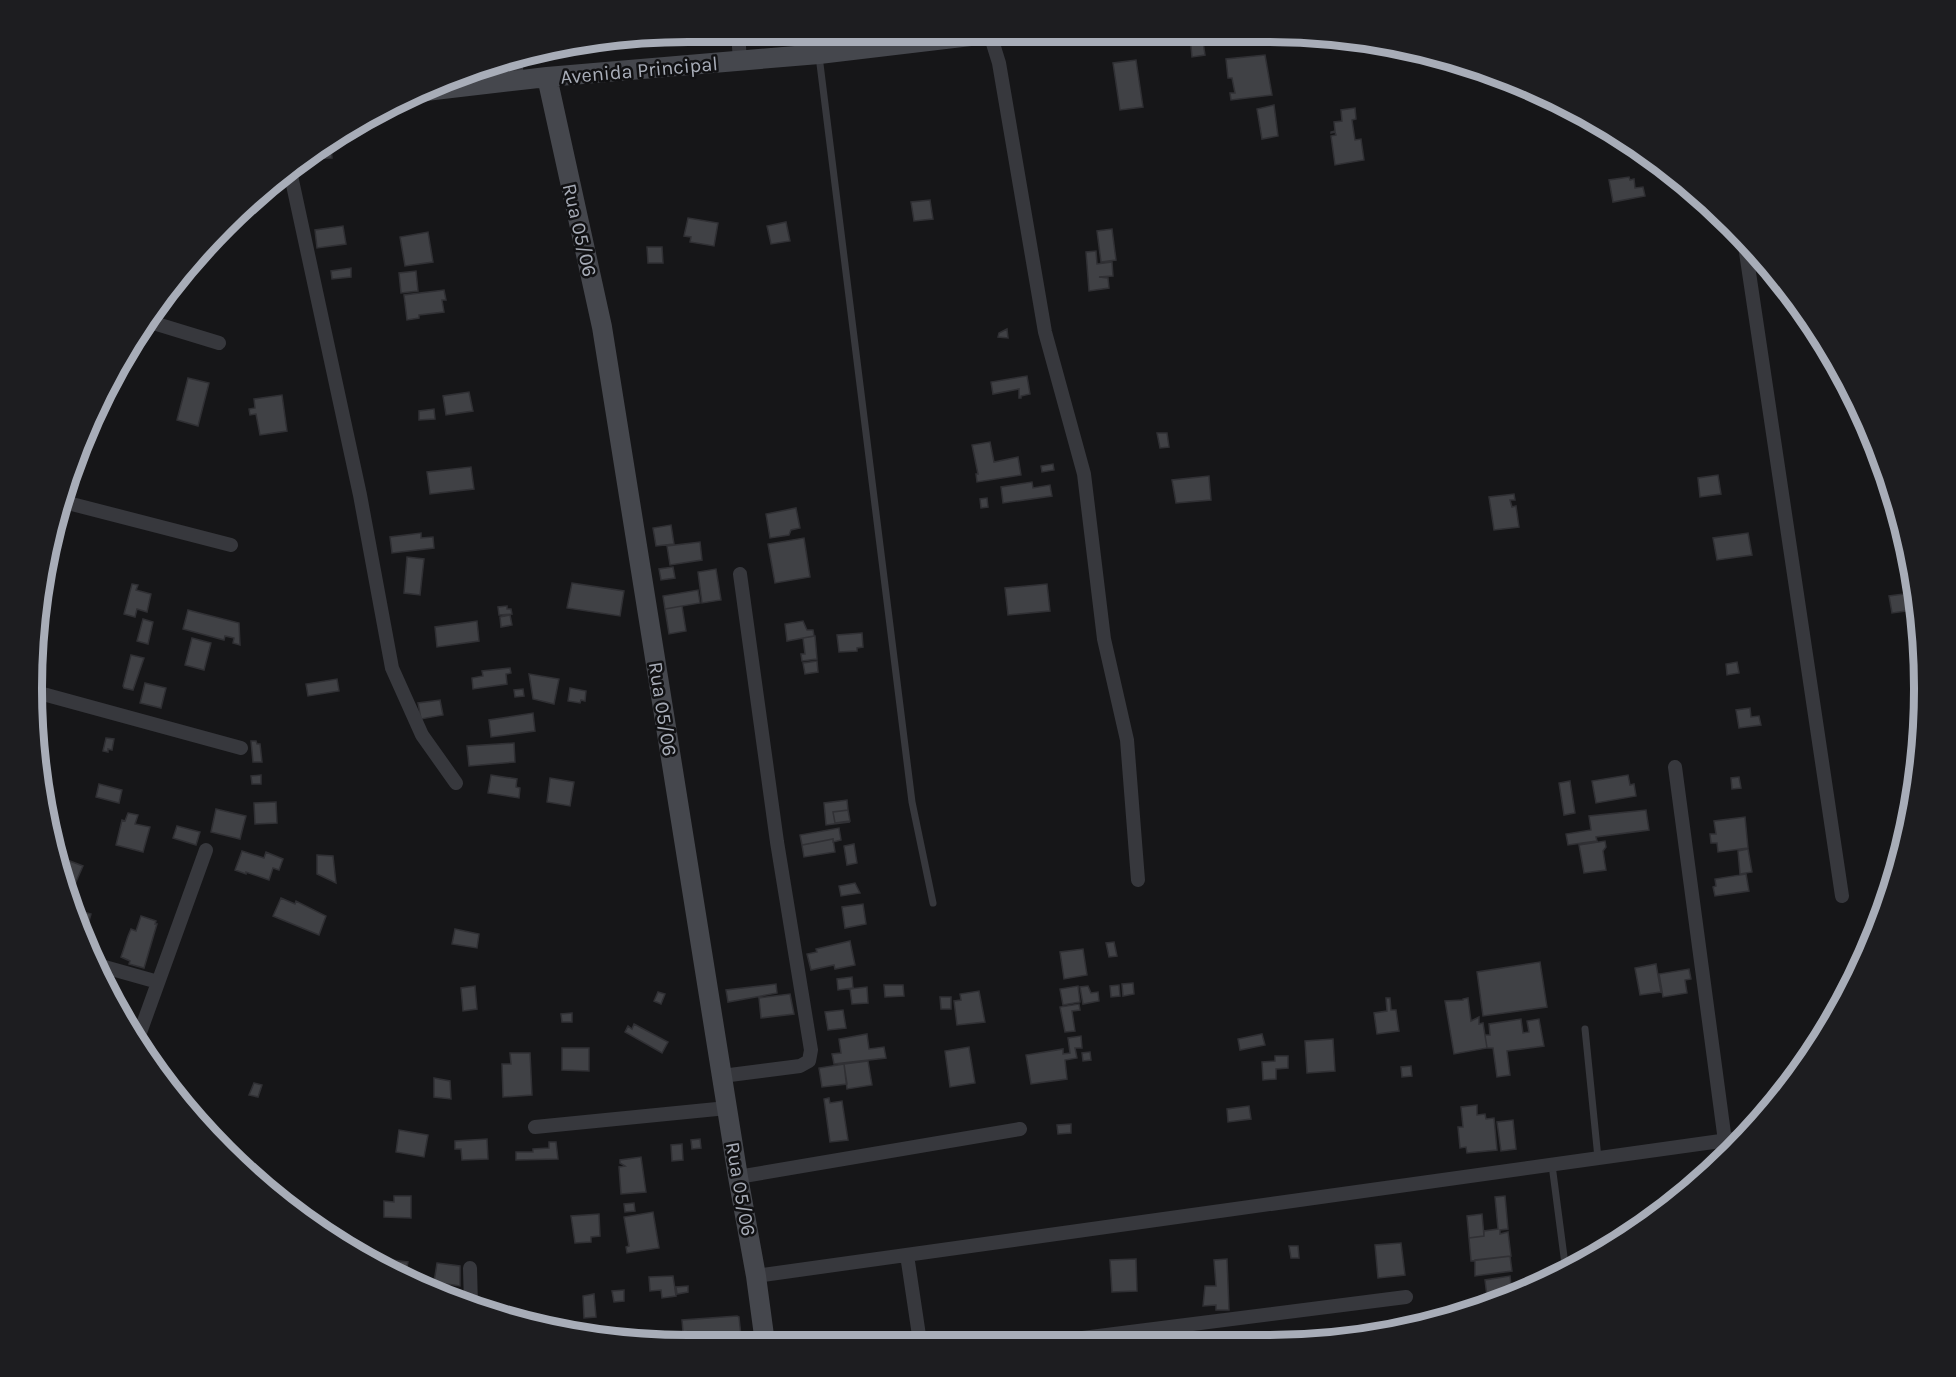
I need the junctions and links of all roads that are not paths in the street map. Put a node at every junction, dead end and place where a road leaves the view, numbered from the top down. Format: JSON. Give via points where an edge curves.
{"nodes":[{"id":1,"x":739,"y":42,"type":"edge"},
{"id":2,"x":921,"y":42,"type":"edge"},
{"id":3,"x":998,"y":42,"type":"edge"},
{"id":4,"x":819,"y":54,"type":"junction"},
{"id":5,"x":740,"y":61,"type":"junction"},
{"id":6,"x":516,"y":66,"type":"edge"},
{"id":7,"x":547,"y":77,"type":"junction"},
{"id":8,"x":517,"y":81,"type":"junction"},
{"id":9,"x":447,"y":89,"type":"edge"},
{"id":10,"x":292,"y":179,"type":"edge"},
{"id":11,"x":1746,"y":254,"type":"edge"},
{"id":12,"x":155,"y":323,"type":"edge"},
{"id":13,"x":219,"y":343,"type":"dead end"},
{"id":14,"x":69,"y":503,"type":"edge"},
{"id":15,"x":231,"y":545,"type":"dead end"},
{"id":16,"x":740,"y":574,"type":"dead end"},
{"id":17,"x":42,"y":694,"type":"edge"},
{"id":18,"x":241,"y":748,"type":"dead end"},
{"id":19,"x":1675,"y":766,"type":"dead end"},
{"id":20,"x":456,"y":783,"type":"dead end"},
{"id":21,"x":206,"y":850,"type":"dead end"},
{"id":22,"x":1138,"y":880,"type":"dead end"},
{"id":23,"x":1842,"y":896,"type":"dead end"},
{"id":24,"x":933,"y":903,"type":"dead end"},
{"id":25,"x":106,"y":967,"type":"edge"},
{"id":26,"x":158,"y":982,"type":"junction"},
{"id":27,"x":1585,"y":1029,"type":"dead end"},
{"id":28,"x":141,"y":1031,"type":"edge"},
{"id":29,"x":722,"y":1076,"type":"junction"},
{"id":30,"x":727,"y":1108,"type":"junction"},
{"id":31,"x":535,"y":1127,"type":"dead end"},
{"id":32,"x":1020,"y":1129,"type":"dead end"},
{"id":33,"x":1731,"y":1140,"type":"edge"},
{"id":34,"x":1725,"y":1141,"type":"junction"},
{"id":35,"x":1598,"y":1158,"type":"junction"},
{"id":36,"x":1552,"y":1165,"type":"junction"},
{"id":37,"x":738,"y":1177,"type":"junction"},
{"id":38,"x":907,"y":1255,"type":"junction"},
{"id":39,"x":1565,"y":1262,"type":"edge"},
{"id":40,"x":470,"y":1268,"type":"dead end"},
{"id":41,"x":756,"y":1276,"type":"junction"},
{"id":42,"x":471,"y":1297,"type":"edge"},
{"id":43,"x":1406,"y":1297,"type":"dead end"},
{"id":44,"x":764,"y":1335,"type":"edge"},
{"id":45,"x":919,"y":1335,"type":"edge"},
{"id":46,"x":1106,"y":1335,"type":"edge"}],
"edges":[{"from":1,"to":5,"type":"street"},
{"from":2,"to":4,"type":"street","name":"Avenida Principal"},
{"from":3,"to":22,"type":"street","via":[[1045,332],[1084,474],[1104,639],[1127,740]]},
{"from":4,"to":5,"type":"street","name":"Avenida Principal"},
{"from":4,"to":24,"type":"lane","via":[[912,802]]},
{"from":5,"to":7,"type":"street","name":"Avenida Principal"},
{"from":6,"to":8,"type":"street"},
{"from":7,"to":8,"type":"street","name":"Avenida Principal"},
{"from":7,"to":29,"type":"street","name":"Rua 05/06","via":[[602,327]]},
{"from":8,"to":9,"type":"street","name":"Avenida Principal"},
{"from":10,"to":20,"type":"street","via":[[360,495],[392,668],[422,735]]},
{"from":11,"to":23,"type":"street"},
{"from":12,"to":13,"type":"street"},
{"from":14,"to":15,"type":"street"},
{"from":16,"to":29,"type":"street","via":[[810,1050],[809,1061],[800,1066]]},
{"from":17,"to":18,"type":"street"},
{"from":19,"to":34,"type":"street"},
{"from":21,"to":26,"type":"street"},
{"from":25,"to":26,"type":"street"},
{"from":26,"to":28,"type":"street"},
{"from":27,"to":35,"type":"lane"},
{"from":29,"to":30,"type":"street","name":"Rua 05/06"},
{"from":30,"to":31,"type":"street"},
{"from":30,"to":37,"type":"street","name":"Rua 05/06"},
{"from":32,"to":37,"type":"street"},
{"from":33,"to":34,"type":"street"},
{"from":34,"to":35,"type":"street"},
{"from":35,"to":36,"type":"street"},
{"from":36,"to":38,"type":"street"},
{"from":36,"to":39,"type":"lane"},
{"from":37,"to":41,"type":"street","name":"Rua 05/06"},
{"from":38,"to":41,"type":"street"},
{"from":38,"to":45,"type":"street"},
{"from":40,"to":42,"type":"street"},
{"from":41,"to":44,"type":"street","name":"Rua 05/06"},
{"from":43,"to":46,"type":"street"}]}
